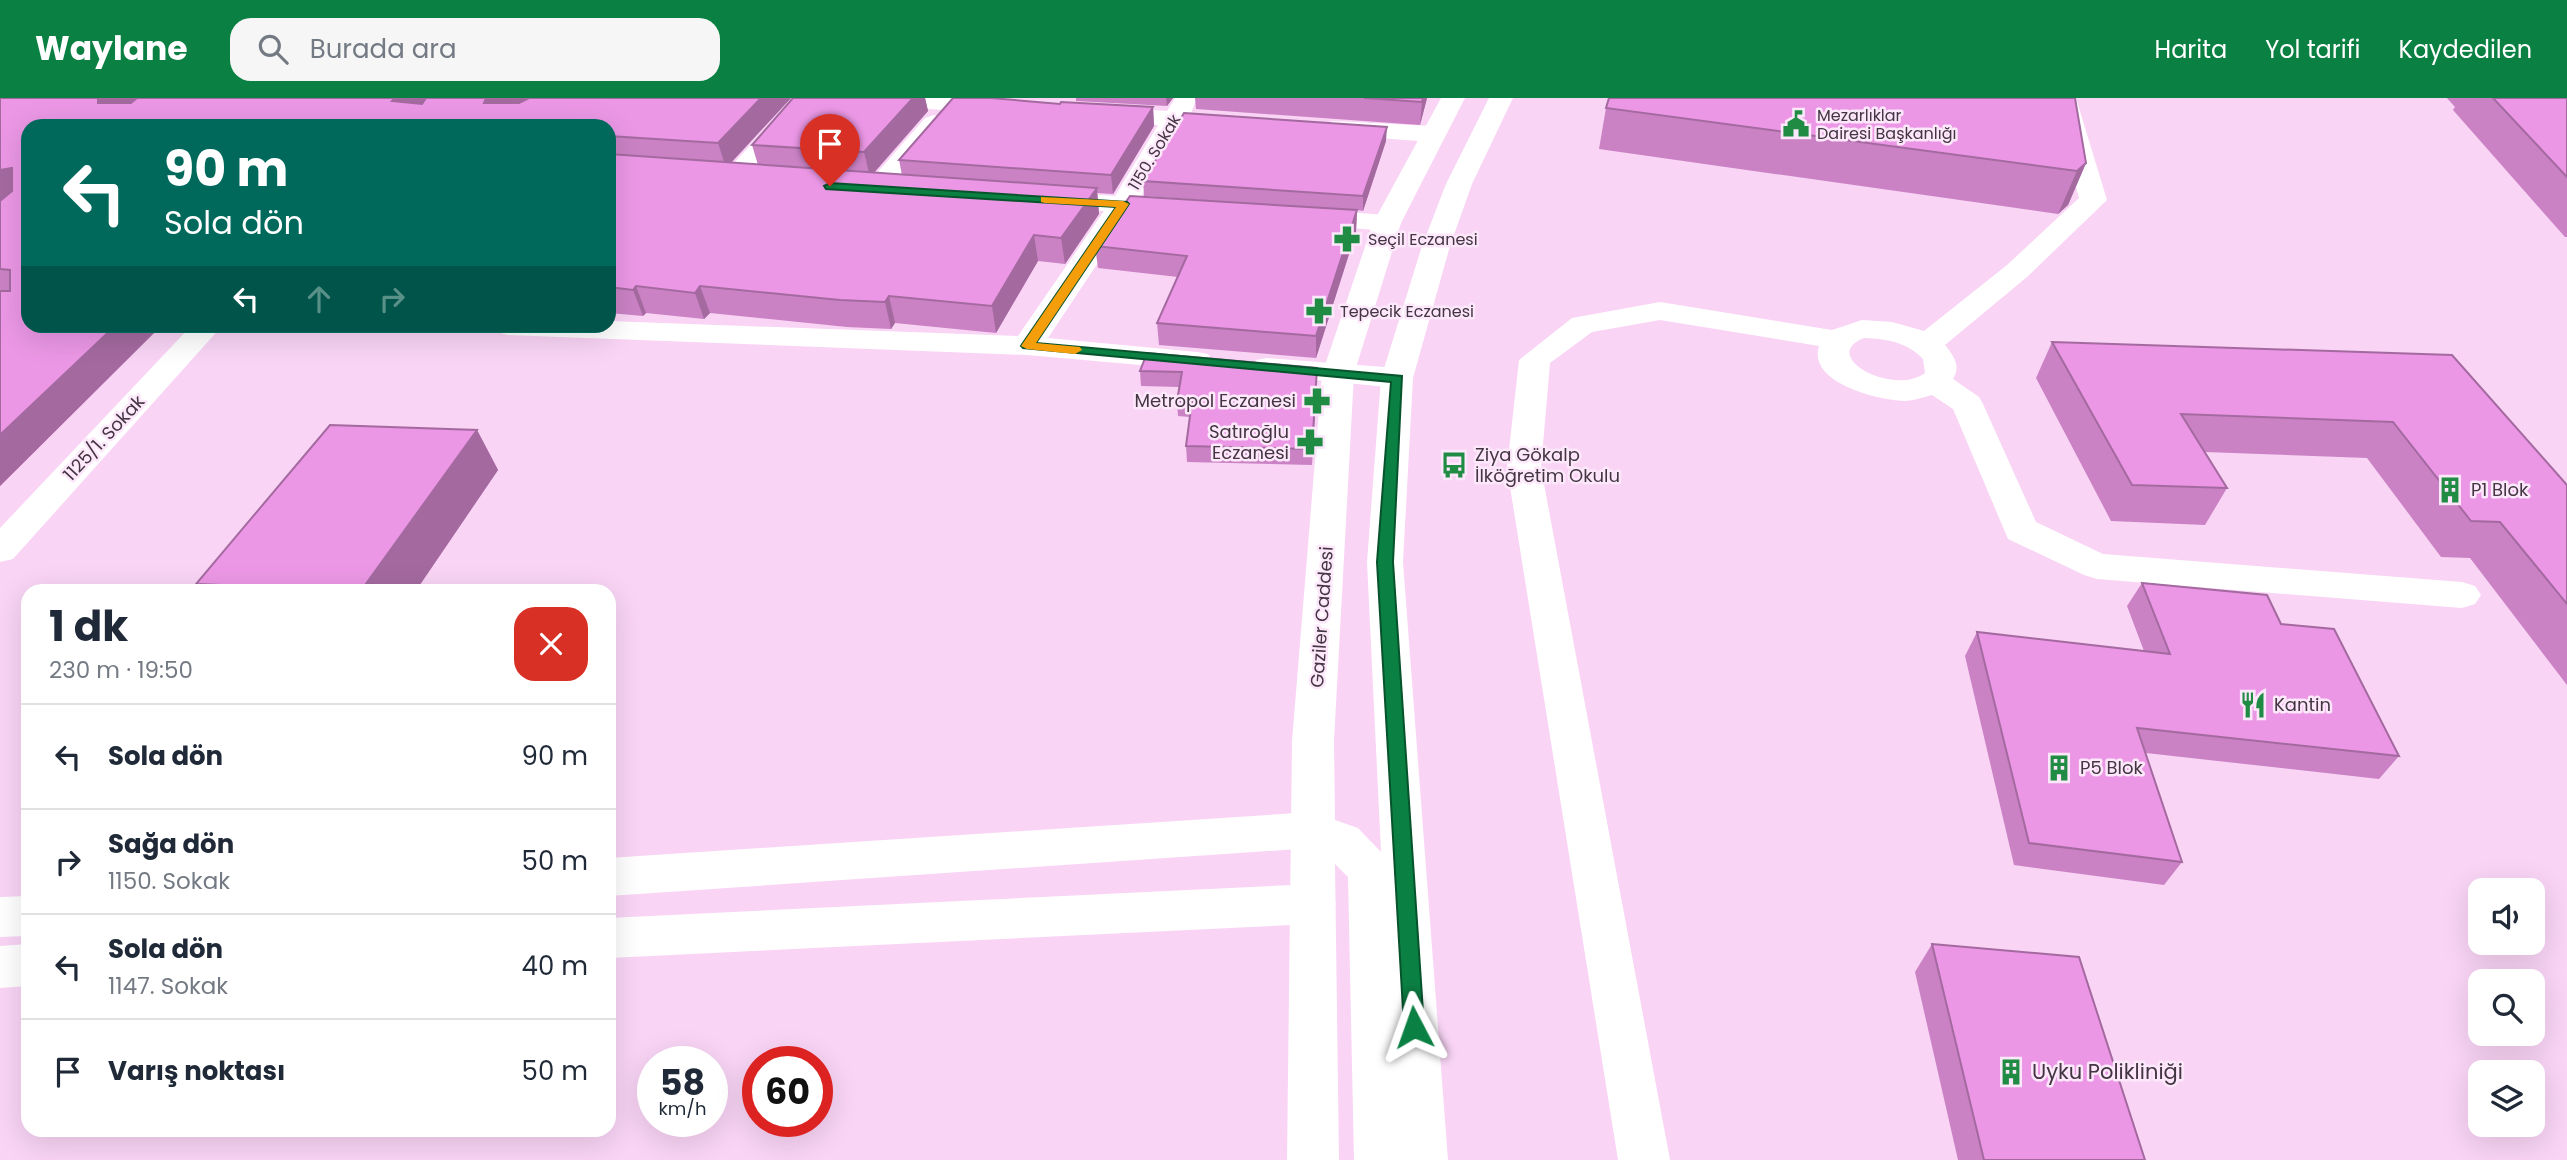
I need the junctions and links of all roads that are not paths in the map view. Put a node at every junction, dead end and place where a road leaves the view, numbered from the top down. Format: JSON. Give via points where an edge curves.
{"nodes":[{"id":1,"x":806,"y":98,"type":"edge"},
{"id":2,"x":874,"y":98,"type":"edge"},
{"id":3,"x":1453,"y":98,"type":"edge"},
{"id":4,"x":1501,"y":98,"type":"edge"},
{"id":5,"x":2064,"y":98,"type":"edge"},
{"id":6,"x":954,"y":101,"type":"edge"},
{"id":7,"x":1030,"y":109,"type":"edge"},
{"id":8,"x":1181,"y":109,"type":"edge"},
{"id":9,"x":1083,"y":113,"type":"edge"},
{"id":10,"x":1256,"y":124,"type":"edge"},
{"id":11,"x":1310,"y":128,"type":"edge"},
{"id":12,"x":1432,"y":134,"type":"junction"},
{"id":13,"x":705,"y":178,"type":"edge"},
{"id":14,"x":733,"y":180,"type":"junction"},
{"id":15,"x":772,"y":183,"type":"edge"},
{"id":16,"x":905,"y":191,"type":"edge"},
{"id":17,"x":1014,"y":198,"type":"edge"},
{"id":18,"x":1123,"y":204,"type":"junction"},
{"id":19,"x":1206,"y":210,"type":"edge"},
{"id":20,"x":1276,"y":215,"type":"edge"},
{"id":21,"x":1387,"y":223,"type":"junction"},
{"id":22,"x":616,"y":330,"type":"edge"},
{"id":23,"x":201,"y":333,"type":"edge"},
{"id":24,"x":1836,"y":340,"type":"junction"},
{"id":25,"x":1926,"y":345,"type":"junction"},
{"id":26,"x":1027,"y":346,"type":"junction"},
{"id":27,"x":1338,"y":374,"type":"junction"},
{"id":28,"x":1397,"y":379,"type":"junction"},
{"id":29,"x":1935,"y":382,"type":"junction"},
{"id":30,"x":0,"y":550,"type":"edge"},
{"id":31,"x":2462,"y":595,"type":"dead end"},
{"id":32,"x":1400,"y":814,"type":"junction"},
{"id":33,"x":1313,"y":830,"type":"junction"},
{"id":34,"x":1370,"y":871,"type":"junction"},
{"id":35,"x":616,"y":877,"type":"edge"},
{"id":36,"x":1313,"y":904,"type":"junction"},
{"id":37,"x":21,"y":916,"type":"edge"},
{"id":38,"x":0,"y":917,"type":"edge"},
{"id":39,"x":616,"y":938,"type":"edge"},
{"id":40,"x":21,"y":966,"type":"edge"},
{"id":41,"x":0,"y":967,"type":"edge"},
{"id":42,"x":1313,"y":1160,"type":"edge"},
{"id":43,"x":1380,"y":1160,"type":"edge"},
{"id":44,"x":1422,"y":1160,"type":"edge"},
{"id":45,"x":1644,"y":1160,"type":"edge"}],
"edges":[{"from":1,"to":14,"type":"street"},
{"from":2,"to":6,"type":"street"},
{"from":3,"to":12,"type":"street","name":"Gaziler Caddesi"},
{"from":4,"to":28,"type":"street","via":[[1459,184],[1436,246]]},
{"from":5,"to":25,"type":"street","via":[[2093,200],[2017,271]]},
{"from":6,"to":7,"type":"street"},
{"from":6,"to":16,"type":"street","via":[[865,188]]},
{"from":8,"to":9,"type":"street"},
{"from":8,"to":10,"type":"street"},
{"from":8,"to":18,"type":"street","name":"1150. Sokak"},
{"from":11,"to":12,"type":"street"},
{"from":12,"to":21,"type":"street","name":"Gaziler Caddesi"},
{"from":13,"to":14,"type":"street"},
{"from":14,"to":15,"type":"street"},
{"from":17,"to":18,"type":"street"},
{"from":18,"to":19,"type":"street"},
{"from":18,"to":26,"type":"street","name":"1150. Sokak"},
{"from":20,"to":21,"type":"street"},
{"from":21,"to":27,"type":"street","name":"Gaziler Caddesi"},
{"from":22,"to":26,"type":"street"},
{"from":23,"to":30,"type":"street","name":"1125/1. Sokak"},
{"from":24,"to":25,"type":"street","via":[[1847,333],[1879,329]]},
{"from":24,"to":29,"type":"street","via":[[1833,359],[1864,383],[1909,391]]},
{"from":24,"to":45,"type":"street","via":[[1660,311],[1583,324],[1535,360],[1524,468]]},
{"from":25,"to":29,"type":"street","via":[[1942,365]]},
{"from":26,"to":27,"type":"street"},
{"from":27,"to":28,"type":"street"},
{"from":27,"to":33,"type":"street","name":"Gaziler Caddesi","via":[[1314,741]]},
{"from":28,"to":32,"type":"street","via":[[1385,562]]},
{"from":29,"to":31,"type":"street","via":[[1967,404],[2021,530],[2097,566]]},
{"from":32,"to":34,"type":"street"},
{"from":32,"to":44,"type":"street"},
{"from":33,"to":34,"type":"street","via":[[1342,841]]},
{"from":33,"to":35,"type":"street"},
{"from":33,"to":36,"type":"street","name":"Gaziler Caddesi"},
{"from":34,"to":36,"type":"street","via":[[1354,889]]},
{"from":34,"to":43,"type":"street"},
{"from":36,"to":39,"type":"street"},
{"from":36,"to":42,"type":"street","name":"Gaziler Caddesi"},
{"from":37,"to":38,"type":"street"},
{"from":40,"to":41,"type":"street"}]}
